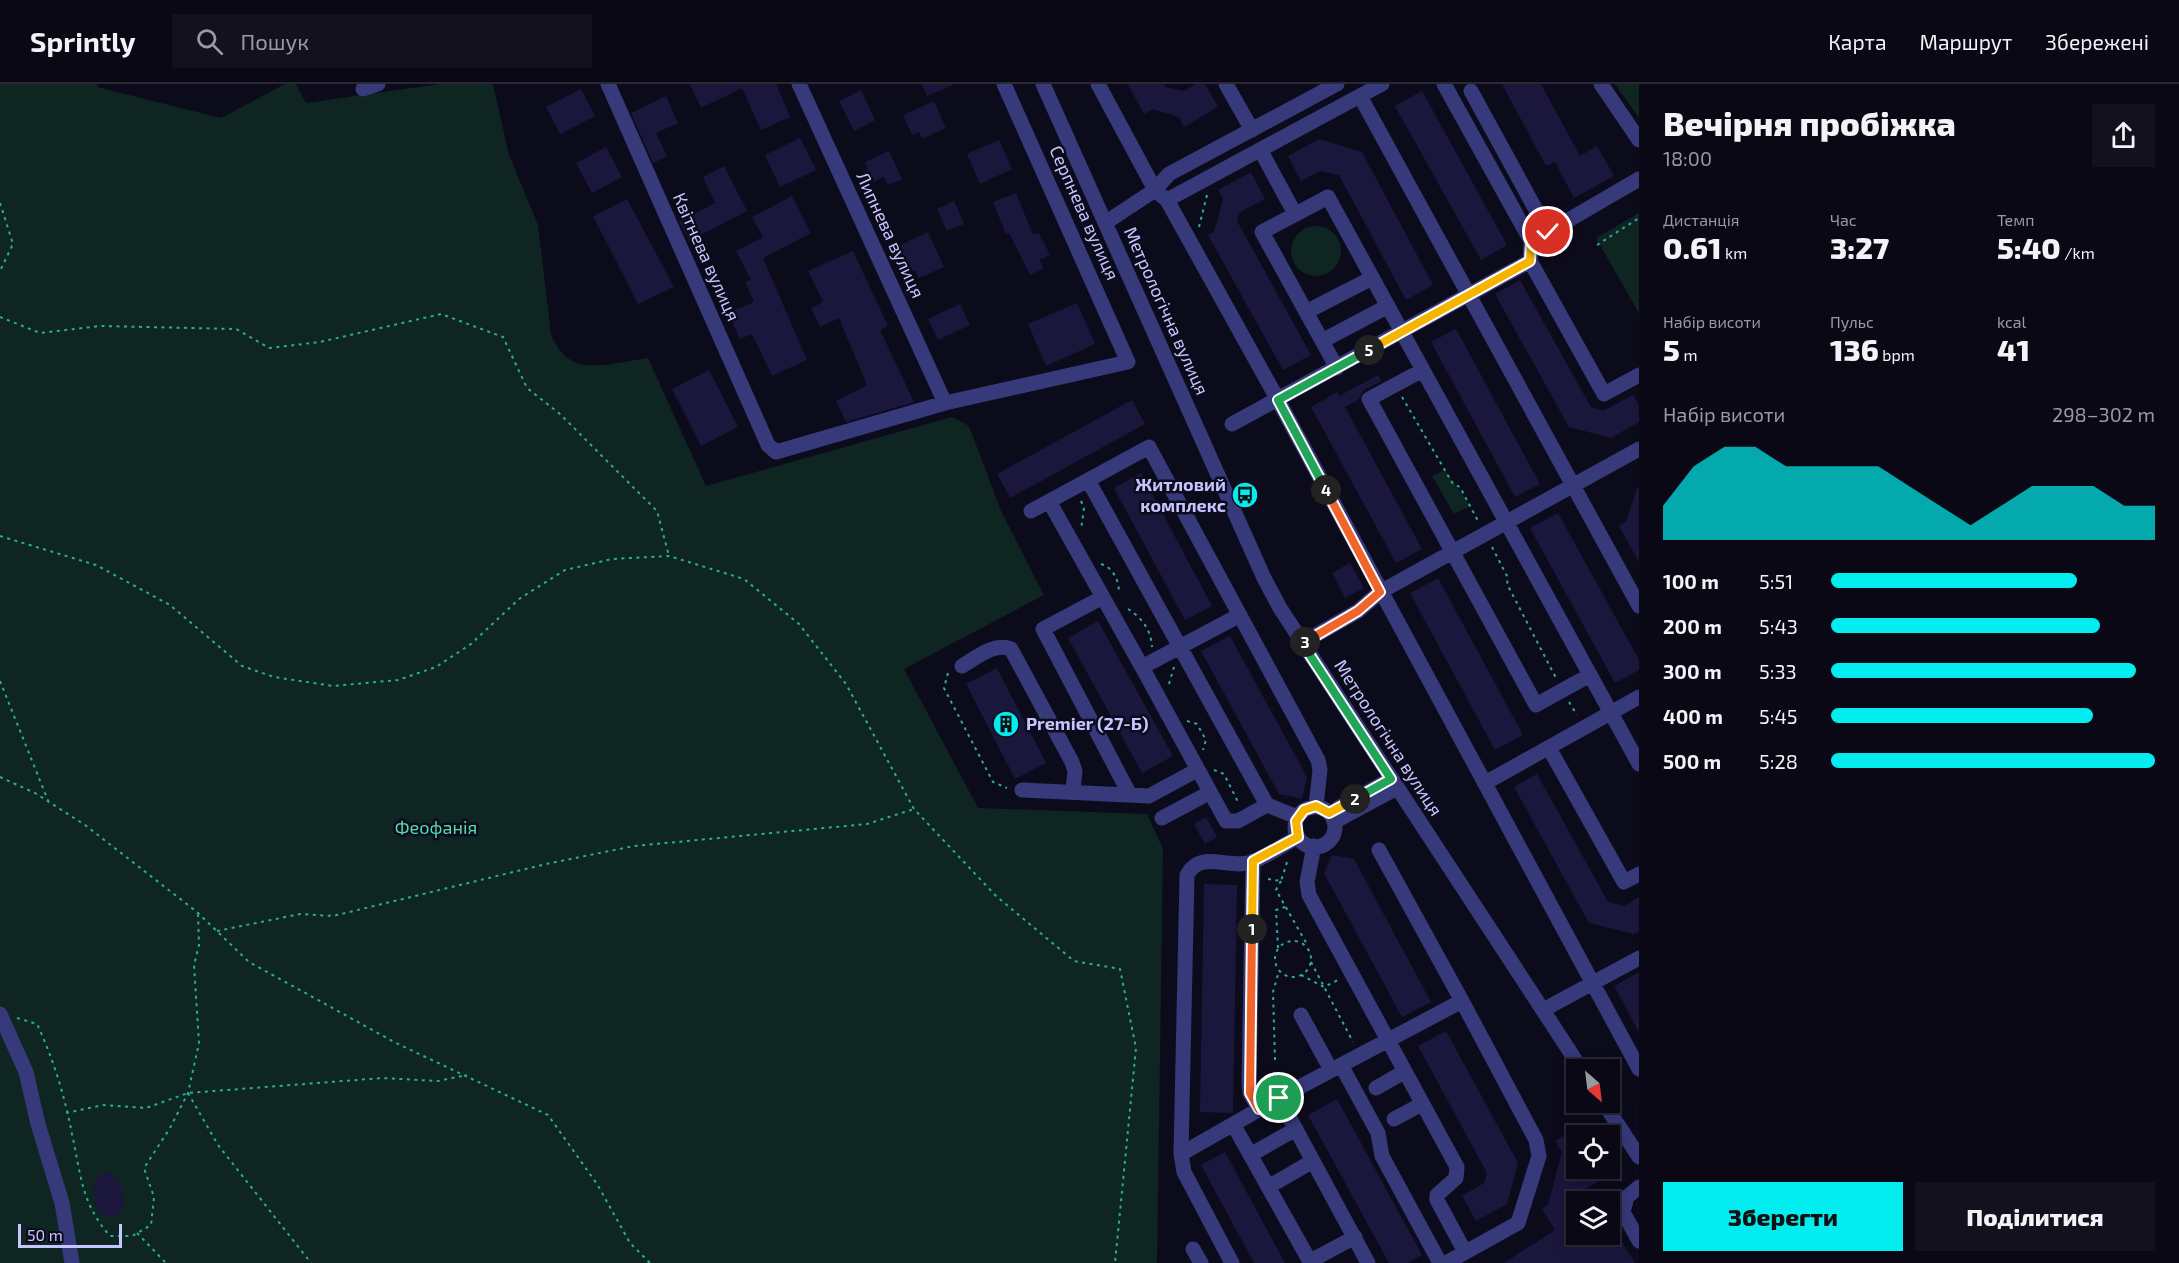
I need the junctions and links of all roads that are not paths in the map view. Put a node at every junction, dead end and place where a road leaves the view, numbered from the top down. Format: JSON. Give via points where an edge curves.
{"nodes":[{"id":1,"x":378,"y":84,"type":"edge"},
{"id":2,"x":608,"y":84,"type":"edge"},
{"id":3,"x":799,"y":84,"type":"edge"},
{"id":4,"x":1004,"y":84,"type":"edge"},
{"id":5,"x":1043,"y":84,"type":"edge"},
{"id":6,"x":1098,"y":84,"type":"edge"},
{"id":7,"x":1226,"y":84,"type":"edge"},
{"id":8,"x":1337,"y":84,"type":"edge"},
{"id":9,"x":1382,"y":84,"type":"edge"},
{"id":10,"x":1444,"y":84,"type":"edge"},
{"id":11,"x":1601,"y":84,"type":"edge"},
{"id":12,"x":363,"y":89,"type":"dead end"},
{"id":13,"x":1471,"y":91,"type":"dead end"},
{"id":14,"x":1360,"y":96,"type":"junction"},
{"id":15,"x":1252,"y":130,"type":"junction"},
{"id":16,"x":1639,"y":140,"type":"edge"},
{"id":17,"x":1261,"y":151,"type":"junction"},
{"id":18,"x":1639,"y":179,"type":"edge"},
{"id":19,"x":1155,"y":189,"type":"junction"},
{"id":20,"x":1167,"y":200,"type":"junction"},
{"id":21,"x":1295,"y":214,"type":"junction"},
{"id":22,"x":1105,"y":223,"type":"junction"},
{"id":23,"x":1548,"y":232,"type":"junction"},
{"id":24,"x":1531,"y":242,"type":"junction"},
{"id":25,"x":1530,"y":261,"type":"junction"},
{"id":26,"x":1372,"y":278,"type":"junction"},
{"id":27,"x":1470,"y":295,"type":"junction"},
{"id":28,"x":1388,"y":306,"type":"junction"},
{"id":29,"x":1306,"y":312,"type":"junction"},
{"id":30,"x":1402,"y":332,"type":"junction"},
{"id":31,"x":1322,"y":341,"type":"junction"},
{"id":32,"x":1337,"y":368,"type":"junction"},
{"id":33,"x":1423,"y":370,"type":"junction"},
{"id":34,"x":1639,"y":375,"type":"edge"},
{"id":35,"x":1278,"y":400,"type":"junction"},
{"id":36,"x":945,"y":403,"type":"junction"},
{"id":37,"x":1232,"y":424,"type":"dead end"},
{"id":38,"x":1639,"y":449,"type":"edge"},
{"id":39,"x":1088,"y":480,"type":"junction"},
{"id":40,"x":1572,"y":486,"type":"junction"},
{"id":41,"x":1049,"y":501,"type":"junction"},
{"id":42,"x":1031,"y":511,"type":"dead end"},
{"id":43,"x":1507,"y":523,"type":"junction"},
{"id":44,"x":1452,"y":552,"type":"junction"},
{"id":45,"x":1380,"y":592,"type":"junction"},
{"id":46,"x":1103,"y":597,"type":"junction"},
{"id":47,"x":1639,"y":606,"type":"edge"},
{"id":48,"x":1240,"y":615,"type":"junction"},
{"id":49,"x":1302,"y":643,"type":"junction"},
{"id":50,"x":1179,"y":648,"type":"junction"},
{"id":51,"x":962,"y":666,"type":"road end"},
{"id":52,"x":1142,"y":668,"type":"junction"},
{"id":53,"x":1590,"y":675,"type":"junction"},
{"id":54,"x":1639,"y":697,"type":"edge"},
{"id":55,"x":1611,"y":713,"type":"junction"},
{"id":56,"x":1549,"y":748,"type":"junction"},
{"id":57,"x":1639,"y":764,"type":"edge"},
{"id":58,"x":1204,"y":770,"type":"junction"},
{"id":59,"x":1394,"y":783,"type":"junction"},
{"id":60,"x":1485,"y":783,"type":"junction"},
{"id":61,"x":1022,"y":790,"type":"road end"},
{"id":62,"x":1073,"y":790,"type":"junction"},
{"id":63,"x":1209,"y":793,"type":"junction"},
{"id":64,"x":1130,"y":795,"type":"junction"},
{"id":65,"x":1267,"y":805,"type":"junction"},
{"id":66,"x":1327,"y":814,"type":"junction"},
{"id":67,"x":1297,"y":817,"type":"junction"},
{"id":68,"x":1162,"y":818,"type":"dead end"},
{"id":69,"x":1298,"y":837,"type":"junction"},
{"id":70,"x":1314,"y":846,"type":"junction"},
{"id":71,"x":1379,"y":850,"type":"dead end"},
{"id":72,"x":1253,"y":861,"type":"junction"},
{"id":73,"x":1639,"y":874,"type":"edge"},
{"id":74,"x":1639,"y":957,"type":"edge"},
{"id":75,"x":1592,"y":983,"type":"junction"},
{"id":76,"x":1462,"y":1001,"type":"junction"},
{"id":77,"x":1543,"y":1011,"type":"junction"},
{"id":78,"x":0,"y":1015,"type":"edge"},
{"id":79,"x":1301,"y":1015,"type":"dead end"},
{"id":80,"x":1387,"y":1040,"type":"junction"},
{"id":81,"x":1575,"y":1059,"type":"edge"},
{"id":82,"x":1336,"y":1068,"type":"junction"},
{"id":83,"x":1639,"y":1069,"type":"edge"},
{"id":84,"x":1404,"y":1072,"type":"junction"},
{"id":85,"x":1376,"y":1088,"type":"dead end"},
{"id":86,"x":1279,"y":1098,"type":"junction"},
{"id":87,"x":1422,"y":1104,"type":"junction"},
{"id":88,"x":1259,"y":1109,"type":"junction"},
{"id":89,"x":1610,"y":1113,"type":"edge"},
{"id":90,"x":1394,"y":1119,"type":"dead end"},
{"id":91,"x":1233,"y":1124,"type":"junction"},
{"id":92,"x":1296,"y":1129,"type":"junction"},
{"id":93,"x":1181,"y":1154,"type":"junction"},
{"id":94,"x":1250,"y":1155,"type":"junction"},
{"id":95,"x":1639,"y":1157,"type":"edge"},
{"id":96,"x":1313,"y":1161,"type":"junction"},
{"id":97,"x":1268,"y":1187,"type":"junction"},
{"id":98,"x":1639,"y":1187,"type":"edge"},
{"id":99,"x":1354,"y":1237,"type":"junction"},
{"id":100,"x":1639,"y":1241,"type":"edge"},
{"id":101,"x":1465,"y":1252,"type":"junction"},
{"id":102,"x":72,"y":1263,"type":"edge"},
{"id":103,"x":1232,"y":1263,"type":"edge"},
{"id":104,"x":1368,"y":1263,"type":"edge"},
{"id":105,"x":1440,"y":1263,"type":"edge"},
{"id":106,"x":1446,"y":1263,"type":"edge"}],
"edges":[{"from":1,"to":12,"type":"street"},
{"from":2,"to":36,"type":"street","name":"Квітнева вулиця","via":[[768,445],[780,452]]},
{"from":3,"to":36,"type":"street","name":"Липнева вулиця"},
{"from":4,"to":36,"type":"street","name":"Серпнева вулиця","via":[[1128,358],[1126,364]]},
{"from":5,"to":22,"type":"street","name":"Метрологічна вулиця"},
{"from":6,"to":19,"type":"street"},
{"from":7,"to":15,"type":"street"},
{"from":8,"to":15,"type":"street"},
{"from":9,"to":14,"type":"street"},
{"from":10,"to":24,"type":"street"},
{"from":11,"to":16,"type":"street"},
{"from":13,"to":23,"type":"street"},
{"from":14,"to":17,"type":"street"},
{"from":14,"to":27,"type":"street"},
{"from":15,"to":19,"type":"street","via":[[1168,174]]},
{"from":17,"to":20,"type":"street"},
{"from":17,"to":21,"type":"street"},
{"from":18,"to":23,"type":"street"},
{"from":19,"to":20,"type":"street"},
{"from":19,"to":22,"type":"street"},
{"from":20,"to":35,"type":"street"},
{"from":21,"to":26,"type":"street","via":[[1328,197]]},
{"from":21,"to":29,"type":"street","via":[[1262,232]]},
{"from":22,"to":49,"type":"street","name":"Метрологічна вулиця","via":[[1264,578]]},
{"from":23,"to":24,"type":"street"},
{"from":24,"to":25,"type":"street"},
{"from":25,"to":27,"type":"street"},
{"from":25,"to":34,"type":"street","via":[[1604,394]]},
{"from":26,"to":28,"type":"street"},
{"from":26,"to":29,"type":"street"},
{"from":27,"to":30,"type":"street"},
{"from":27,"to":40,"type":"street"},
{"from":28,"to":30,"type":"street"},
{"from":28,"to":31,"type":"street"},
{"from":29,"to":31,"type":"street"},
{"from":30,"to":32,"type":"street"},
{"from":30,"to":33,"type":"street"},
{"from":31,"to":32,"type":"street"},
{"from":32,"to":35,"type":"street"},
{"from":33,"to":43,"type":"street"},
{"from":33,"to":44,"type":"street","via":[[1369,399]]},
{"from":35,"to":37,"type":"street"},
{"from":35,"to":45,"type":"street"},
{"from":38,"to":40,"type":"street"},
{"from":39,"to":41,"type":"street"},
{"from":39,"to":48,"type":"street","via":[[1149,447]]},
{"from":39,"to":50,"type":"street"},
{"from":40,"to":43,"type":"street"},
{"from":40,"to":47,"type":"street"},
{"from":41,"to":42,"type":"street"},
{"from":41,"to":46,"type":"street"},
{"from":43,"to":44,"type":"street"},
{"from":43,"to":53,"type":"street"},
{"from":44,"to":45,"type":"street"},
{"from":44,"to":53,"type":"street","via":[[1536,705]]},
{"from":45,"to":49,"type":"street","via":[[1358,611]]},
{"from":45,"to":60,"type":"street"},
{"from":46,"to":52,"type":"street"},
{"from":46,"to":64,"type":"street","via":[[1043,630]]},
{"from":48,"to":50,"type":"street"},
{"from":48,"to":66,"type":"street","via":[[1318,760]]},
{"from":49,"to":59,"type":"street","name":"Метрологічна вулиця"},
{"from":50,"to":52,"type":"street"},
{"from":50,"to":65,"type":"street"},
{"from":51,"to":62,"type":"street","via":[[993,648],[1011,649],[1072,762]]},
{"from":52,"to":58,"type":"street"},
{"from":53,"to":55,"type":"street"},
{"from":54,"to":55,"type":"street"},
{"from":55,"to":56,"type":"street"},
{"from":55,"to":57,"type":"street"},
{"from":56,"to":60,"type":"street"},
{"from":56,"to":73,"type":"street","via":[[1624,882]]},
{"from":58,"to":63,"type":"street"},
{"from":58,"to":64,"type":"street","via":[[1149,796]]},
{"from":59,"to":66,"type":"street"},
{"from":59,"to":77,"type":"street","name":"Метрологічна вулиця"},
{"from":60,"to":75,"type":"street"},
{"from":61,"to":62,"type":"street"},
{"from":62,"to":64,"type":"street"},
{"from":63,"to":65,"type":"street","via":[[1221,816],[1232,823]]},
{"from":63,"to":68,"type":"street"},
{"from":65,"to":67,"type":"street"},
{"from":66,"to":67,"type":"street","via":[[1304,810]]},
{"from":66,"to":70,"type":"street","via":[[1330,840]]},
{"from":67,"to":69,"type":"street"},
{"from":69,"to":70,"type":"street"},
{"from":69,"to":72,"type":"street"},
{"from":70,"to":80,"type":"street","via":[[1307,882],[1309,895]]},
{"from":71,"to":76,"type":"street"},
{"from":72,"to":88,"type":"street","via":[[1249,1083]]},
{"from":72,"to":93,"type":"street","via":[[1203,861],[1187,875]]},
{"from":74,"to":75,"type":"street"},
{"from":75,"to":77,"type":"street"},
{"from":75,"to":83,"type":"street"},
{"from":76,"to":80,"type":"street"},
{"from":76,"to":101,"type":"street","via":[[1536,1140],[1539,1156],[1518,1222]]},
{"from":77,"to":81,"type":"street","name":"Метрологічна вулиця"},
{"from":78,"to":102,"type":"street","via":[[26,1072],[62,1203]]},
{"from":79,"to":82,"type":"street"},
{"from":80,"to":82,"type":"street"},
{"from":80,"to":84,"type":"street"},
{"from":82,"to":86,"type":"street"},
{"from":82,"to":105,"type":"street","via":[[1378,1133],[1382,1156]]},
{"from":84,"to":85,"type":"street"},
{"from":84,"to":87,"type":"street"},
{"from":86,"to":88,"type":"street"},
{"from":86,"to":92,"type":"street"},
{"from":87,"to":90,"type":"street"},
{"from":87,"to":101,"type":"street","via":[[1457,1167],[1456,1178],[1437,1195],[1437,1200]]},
{"from":88,"to":91,"type":"street"},
{"from":89,"to":95,"type":"street"},
{"from":91,"to":93,"type":"street"},
{"from":91,"to":94,"type":"street"},
{"from":92,"to":94,"type":"street"},
{"from":92,"to":96,"type":"street"},
{"from":93,"to":103,"type":"street","via":[[1184,1172]]},
{"from":94,"to":97,"type":"street"},
{"from":96,"to":97,"type":"street"},
{"from":96,"to":99,"type":"street"},
{"from":97,"to":99,"type":"street","via":[[1308,1258],[1314,1259]]},
{"from":98,"to":100,"type":"street","via":[[1627,1197],[1623,1212]]},
{"from":99,"to":104,"type":"street"},
{"from":101,"to":106,"type":"street"}]}
